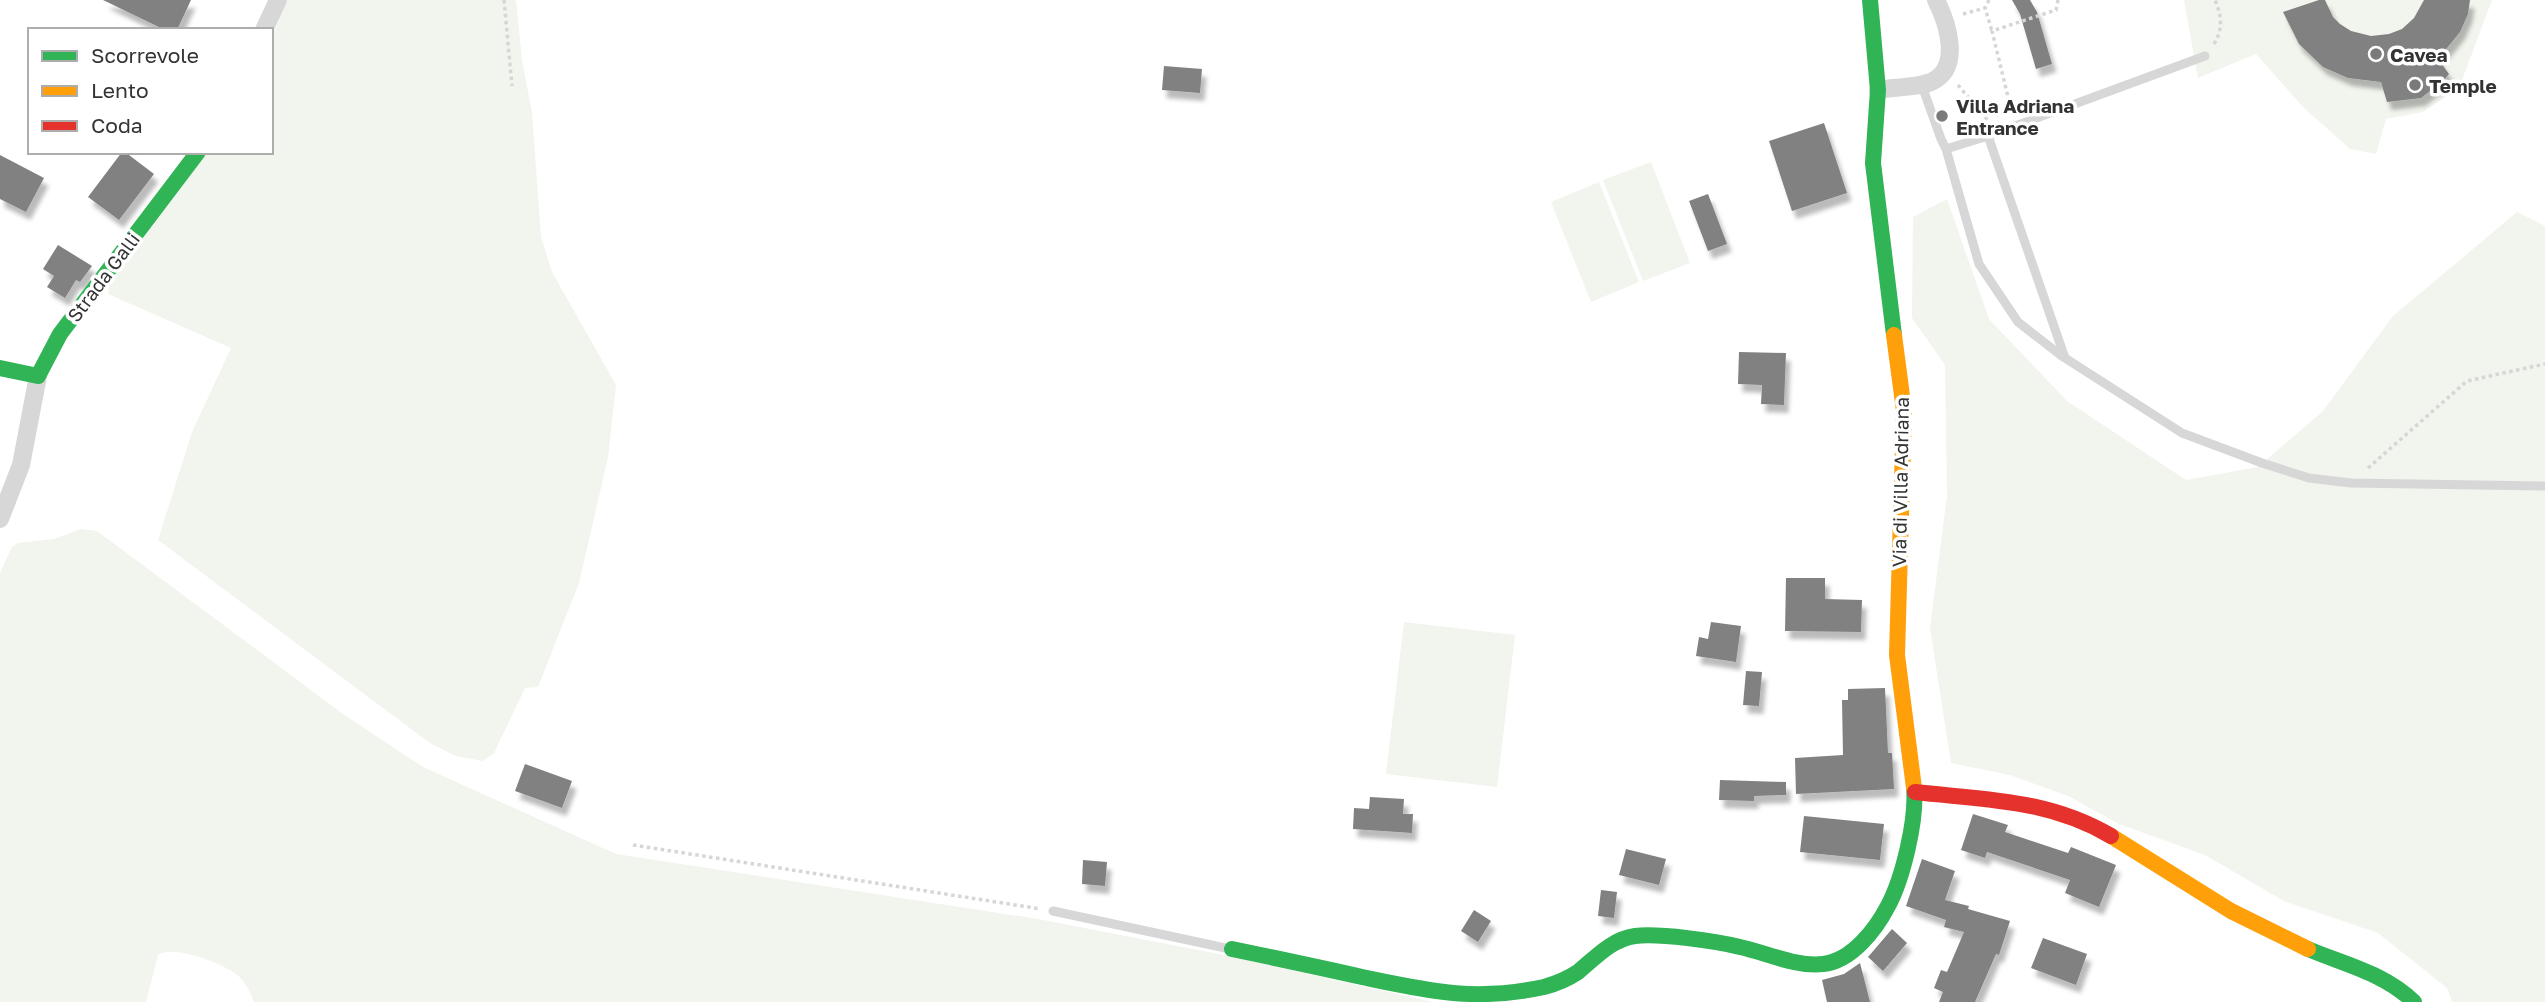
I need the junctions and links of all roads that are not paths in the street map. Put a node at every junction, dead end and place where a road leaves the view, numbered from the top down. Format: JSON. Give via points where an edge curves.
{"nodes":[{"id":1,"x":278,"y":0,"type":"edge"},
{"id":2,"x":1870,"y":0,"type":"edge"},
{"id":3,"x":1936,"y":0,"type":"edge"},
{"id":4,"x":265,"y":28,"type":"edge"},
{"id":5,"x":2206,"y":56,"type":"road end"},
{"id":6,"x":1921,"y":83,"type":"junction"},
{"id":7,"x":1878,"y":90,"type":"junction"},
{"id":8,"x":1988,"y":136,"type":"junction"},
{"id":9,"x":1946,"y":149,"type":"junction"},
{"id":10,"x":196,"y":154,"type":"edge"},
{"id":11,"x":2065,"y":358,"type":"junction"},
{"id":12,"x":0,"y":368,"type":"edge"},
{"id":13,"x":38,"y":376,"type":"junction"},
{"id":14,"x":2545,"y":486,"type":"edge"},
{"id":15,"x":0,"y":519,"type":"edge"},
{"id":16,"x":1915,"y":792,"type":"junction"},
{"id":17,"x":1053,"y":911,"type":"road end"},
{"id":18,"x":1232,"y":949,"type":"joint"},
{"id":19,"x":1468,"y":1000,"type":"edge"},
{"id":20,"x":2414,"y":1002,"type":"edge"}],
"edges":[{"from":1,"to":4,"type":"street"},
{"from":2,"to":7,"type":"street","name":"Via di Villa Adriana"},
{"from":3,"to":6,"type":"street","via":[[1947,30],[1949,56],[1945,70]]},
{"from":5,"to":8,"type":"lane"},
{"from":6,"to":7,"type":"street"},
{"from":6,"to":9,"type":"lane"},
{"from":7,"to":16,"type":"street","name":"Via di Villa Adriana","via":[[1873,163],[1904,411],[1897,656]]},
{"from":8,"to":9,"type":"lane"},
{"from":8,"to":11,"type":"lane"},
{"from":9,"to":11,"type":"lane","via":[[1979,264],[2018,322]]},
{"from":10,"to":13,"type":"street","name":"Strada Galli","via":[[60,334]]},
{"from":11,"to":14,"type":"lane","via":[[2182,433],[2309,478],[2351,483]]},
{"from":12,"to":13,"type":"street"},
{"from":13,"to":15,"type":"street","via":[[21,465]]},
{"from":16,"to":19,"type":"street","name":"Via di Villa Adriana","via":[[1905,864],[1894,895],[1870,934],[1839,959],[1810,964],[1738,946],[1633,936],[1607,947],[1561,982],[1524,993]]},
{"from":16,"to":20,"type":"street","via":[[2042,807],[2071,816],[2252,922],[2382,978]]},
{"from":17,"to":18,"type":"lane"},
{"from":18,"to":19,"type":"street","name":"Via di Villa Adriana"}]}
